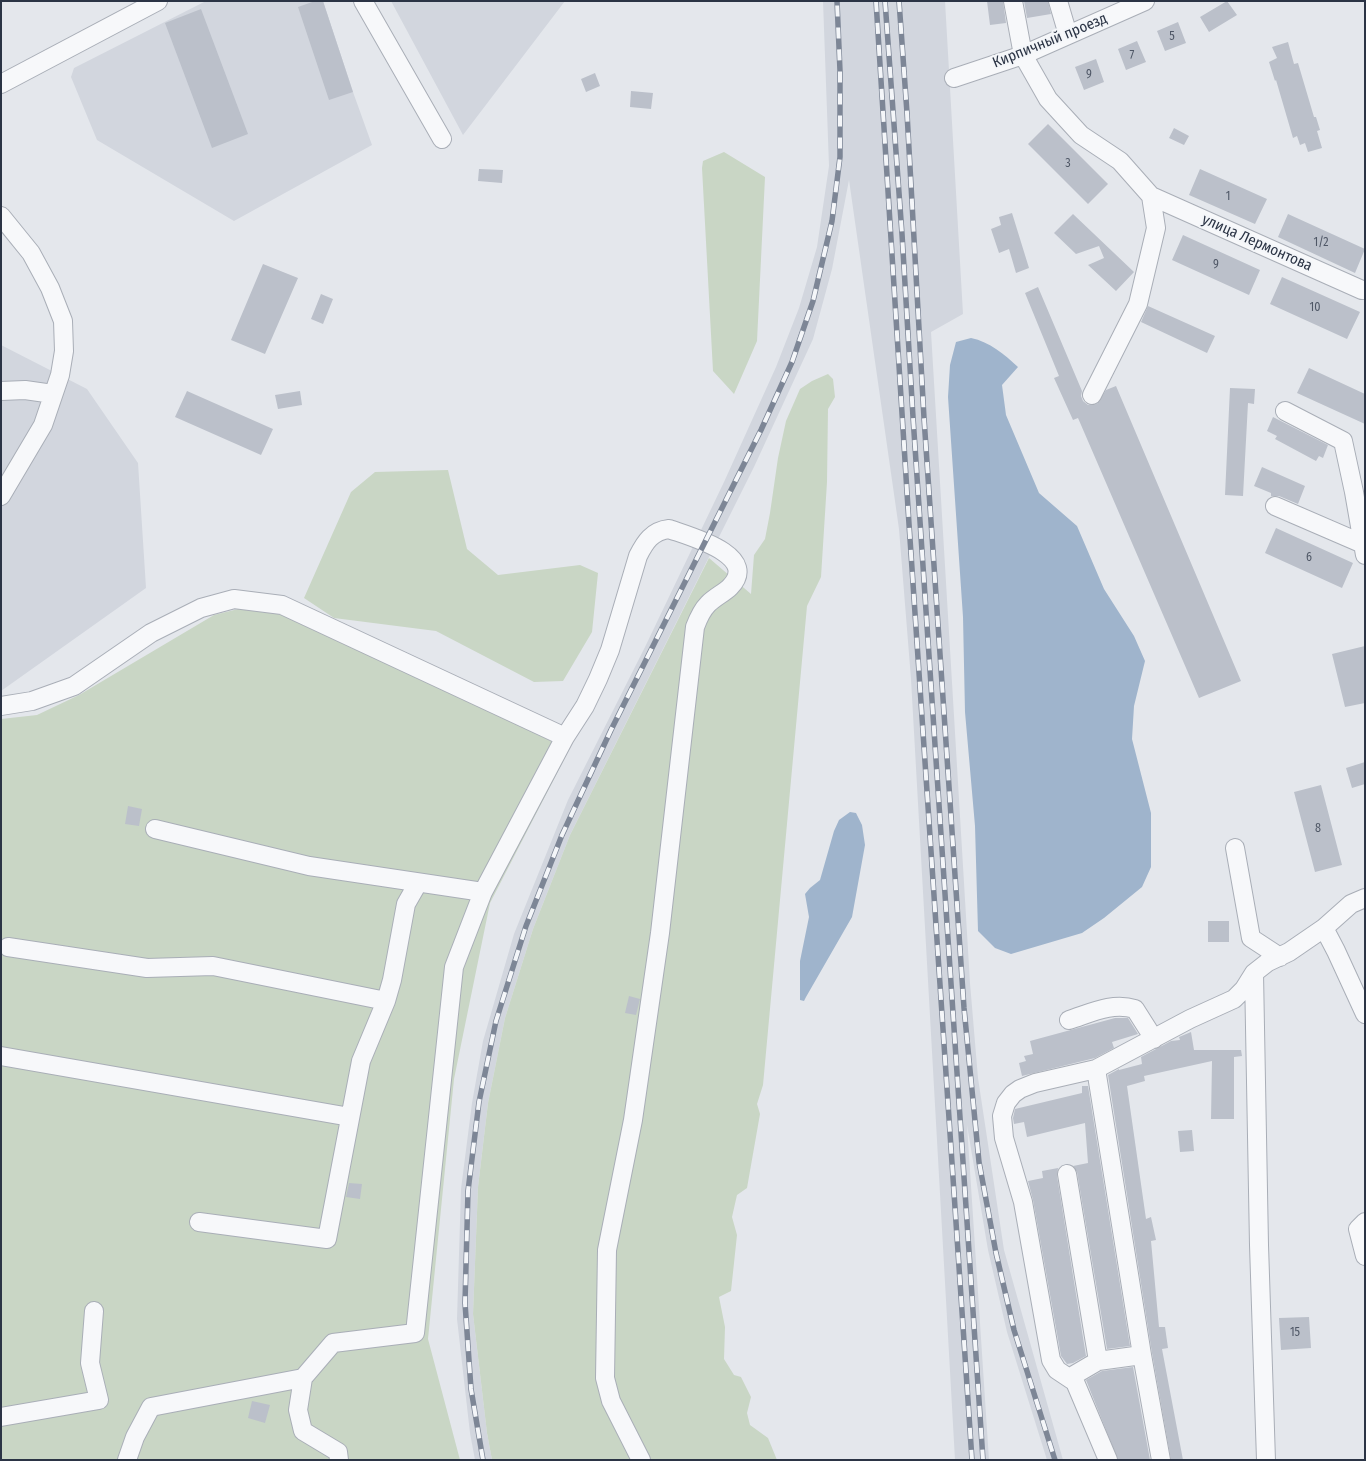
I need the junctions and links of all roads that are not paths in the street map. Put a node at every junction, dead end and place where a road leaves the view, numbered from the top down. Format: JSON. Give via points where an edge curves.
{"nodes":[{"id":1,"x":158,"y":1,"type":"edge"},
{"id":2,"x":363,"y":1,"type":"edge"},
{"id":3,"x":1013,"y":1,"type":"edge"},
{"id":4,"x":1058,"y":1,"type":"edge"},
{"id":5,"x":1135,"y":3,"type":"edge"},
{"id":6,"x":1068,"y":35,"type":"junction"},
{"id":7,"x":1022,"y":55,"type":"junction"},
{"id":8,"x":954,"y":78,"type":"dead end"},
{"id":9,"x":1,"y":84,"type":"edge"},
{"id":10,"x":442,"y":139,"type":"dead end"},
{"id":11,"x":1151,"y":196,"type":"junction"},
{"id":12,"x":1,"y":216,"type":"edge"},
{"id":13,"x":1362,"y":290,"type":"dead end"},
{"id":14,"x":1,"y":391,"type":"edge"},
{"id":15,"x":54,"y":394,"type":"junction"},
{"id":16,"x":1092,"y":395,"type":"dead end"},
{"id":17,"x":1286,"y":411,"type":"dead end"},
{"id":18,"x":1,"y":496,"type":"edge"},
{"id":19,"x":1275,"y":506,"type":"dead end"},
{"id":20,"x":1364,"y":550,"type":"edge"},
{"id":21,"x":1,"y":706,"type":"edge"},
{"id":22,"x":564,"y":737,"type":"junction"},
{"id":23,"x":155,"y":828,"type":"dead end"},
{"id":24,"x":1235,"y":848,"type":"dead end"},
{"id":25,"x":418,"y":883,"type":"junction"},
{"id":26,"x":482,"y":892,"type":"junction"},
{"id":27,"x":1365,"y":898,"type":"edge"},
{"id":28,"x":1324,"y":928,"type":"junction"},
{"id":29,"x":8,"y":947,"type":"dead end"},
{"id":30,"x":1280,"y":956,"type":"junction"},
{"id":31,"x":1254,"y":973,"type":"junction"},
{"id":32,"x":386,"y":1001,"type":"junction"},
{"id":33,"x":1365,"y":1014,"type":"edge"},
{"id":34,"x":1069,"y":1020,"type":"dead end"},
{"id":35,"x":1154,"y":1038,"type":"junction"},
{"id":36,"x":1,"y":1056,"type":"edge"},
{"id":37,"x":1096,"y":1069,"type":"junction"},
{"id":38,"x":350,"y":1117,"type":"junction"},
{"id":39,"x":1067,"y":1174,"type":"dead end"},
{"id":40,"x":199,"y":1222,"type":"dead end"},
{"id":41,"x":1365,"y":1222,"type":"edge"},
{"id":42,"x":1365,"y":1256,"type":"edge"},
{"id":43,"x":94,"y":1311,"type":"dead end"},
{"id":44,"x":1142,"y":1355,"type":"junction"},
{"id":45,"x":1098,"y":1361,"type":"junction"},
{"id":46,"x":302,"y":1378,"type":"junction"},
{"id":47,"x":1069,"y":1378,"type":"junction"},
{"id":48,"x":1,"y":1417,"type":"edge"},
{"id":49,"x":128,"y":1460,"type":"edge"},
{"id":50,"x":339,"y":1460,"type":"edge"},
{"id":51,"x":641,"y":1460,"type":"edge"},
{"id":52,"x":1108,"y":1460,"type":"edge"},
{"id":53,"x":1161,"y":1460,"type":"edge"},
{"id":54,"x":1266,"y":1460,"type":"edge"}],
"edges":[{"from":1,"to":9,"type":"street"},
{"from":2,"to":10,"type":"street"},
{"from":3,"to":7,"type":"street"},
{"from":4,"to":6,"type":"street"},
{"from":5,"to":6,"type":"street","name":"Кирпичный проезд"},
{"from":6,"to":7,"type":"street","name":"Кирпичный проезд"},
{"from":7,"to":8,"type":"street","name":"Кирпичный проезд"},
{"from":7,"to":11,"type":"street","via":[[1048,98],[1080,135],[1120,161]]},
{"from":11,"to":13,"type":"street","name":"улица Лермонтова"},
{"from":11,"to":16,"type":"street","via":[[1156,228],[1138,304]]},
{"from":12,"to":15,"type":"street","via":[[31,253],[63,321],[64,351]]},
{"from":14,"to":15,"type":"street"},
{"from":15,"to":18,"type":"street","via":[[43,425]]},
{"from":17,"to":20,"type":"street","via":[[1343,441]]},
{"from":19,"to":20,"type":"street"},
{"from":21,"to":22,"type":"street","via":[[32,701],[74,686],[151,633],[201,608],[234,598],[282,604]]},
{"from":22,"to":26,"type":"street"},
{"from":22,"to":51,"type":"street","via":[[598,679],[645,542],[661,530],[669,529],[724,551],[732,558],[737,577],[708,604],[695,627],[660,933],[633,1120],[608,1250],[605,1378],[611,1401]]},
{"from":23,"to":25,"type":"street","via":[[309,866]]},
{"from":24,"to":30,"type":"street","via":[[1251,938]]},
{"from":25,"to":26,"type":"street"},
{"from":25,"to":32,"type":"street","via":[[406,904]]},
{"from":26,"to":46,"type":"street","via":[[454,967],[415,1333],[333,1343]]},
{"from":27,"to":28,"type":"street","via":[[1351,904]]},
{"from":28,"to":30,"type":"street"},
{"from":28,"to":33,"type":"street"},
{"from":29,"to":32,"type":"street","via":[[147,968],[213,966]]},
{"from":30,"to":31,"type":"street"},
{"from":31,"to":35,"type":"street","via":[[1234,999]]},
{"from":31,"to":54,"type":"street"},
{"from":32,"to":38,"type":"street","via":[[361,1061]]},
{"from":34,"to":35,"type":"street","via":[[1108,1007],[1124,1006],[1134,1009]]},
{"from":35,"to":37,"type":"street"},
{"from":36,"to":38,"type":"street"},
{"from":37,"to":44,"type":"street"},
{"from":37,"to":47,"type":"street","via":[[1020,1089],[1006,1102],[1002,1116],[1004,1138],[1023,1202],[1051,1360],[1057,1370]]},
{"from":38,"to":40,"type":"street","via":[[327,1239]]},
{"from":39,"to":45,"type":"street"},
{"from":41,"to":42,"type":"street","via":[[1358,1229]]},
{"from":43,"to":48,"type":"street","via":[[90,1363],[99,1400]]},
{"from":44,"to":45,"type":"street"},
{"from":44,"to":53,"type":"street"},
{"from":45,"to":47,"type":"street"},
{"from":46,"to":49,"type":"street","via":[[151,1407],[135,1437]]},
{"from":46,"to":50,"type":"street","via":[[298,1410],[303,1432],[338,1452]]},
{"from":47,"to":52,"type":"street","via":[[1075,1382]]}]}
